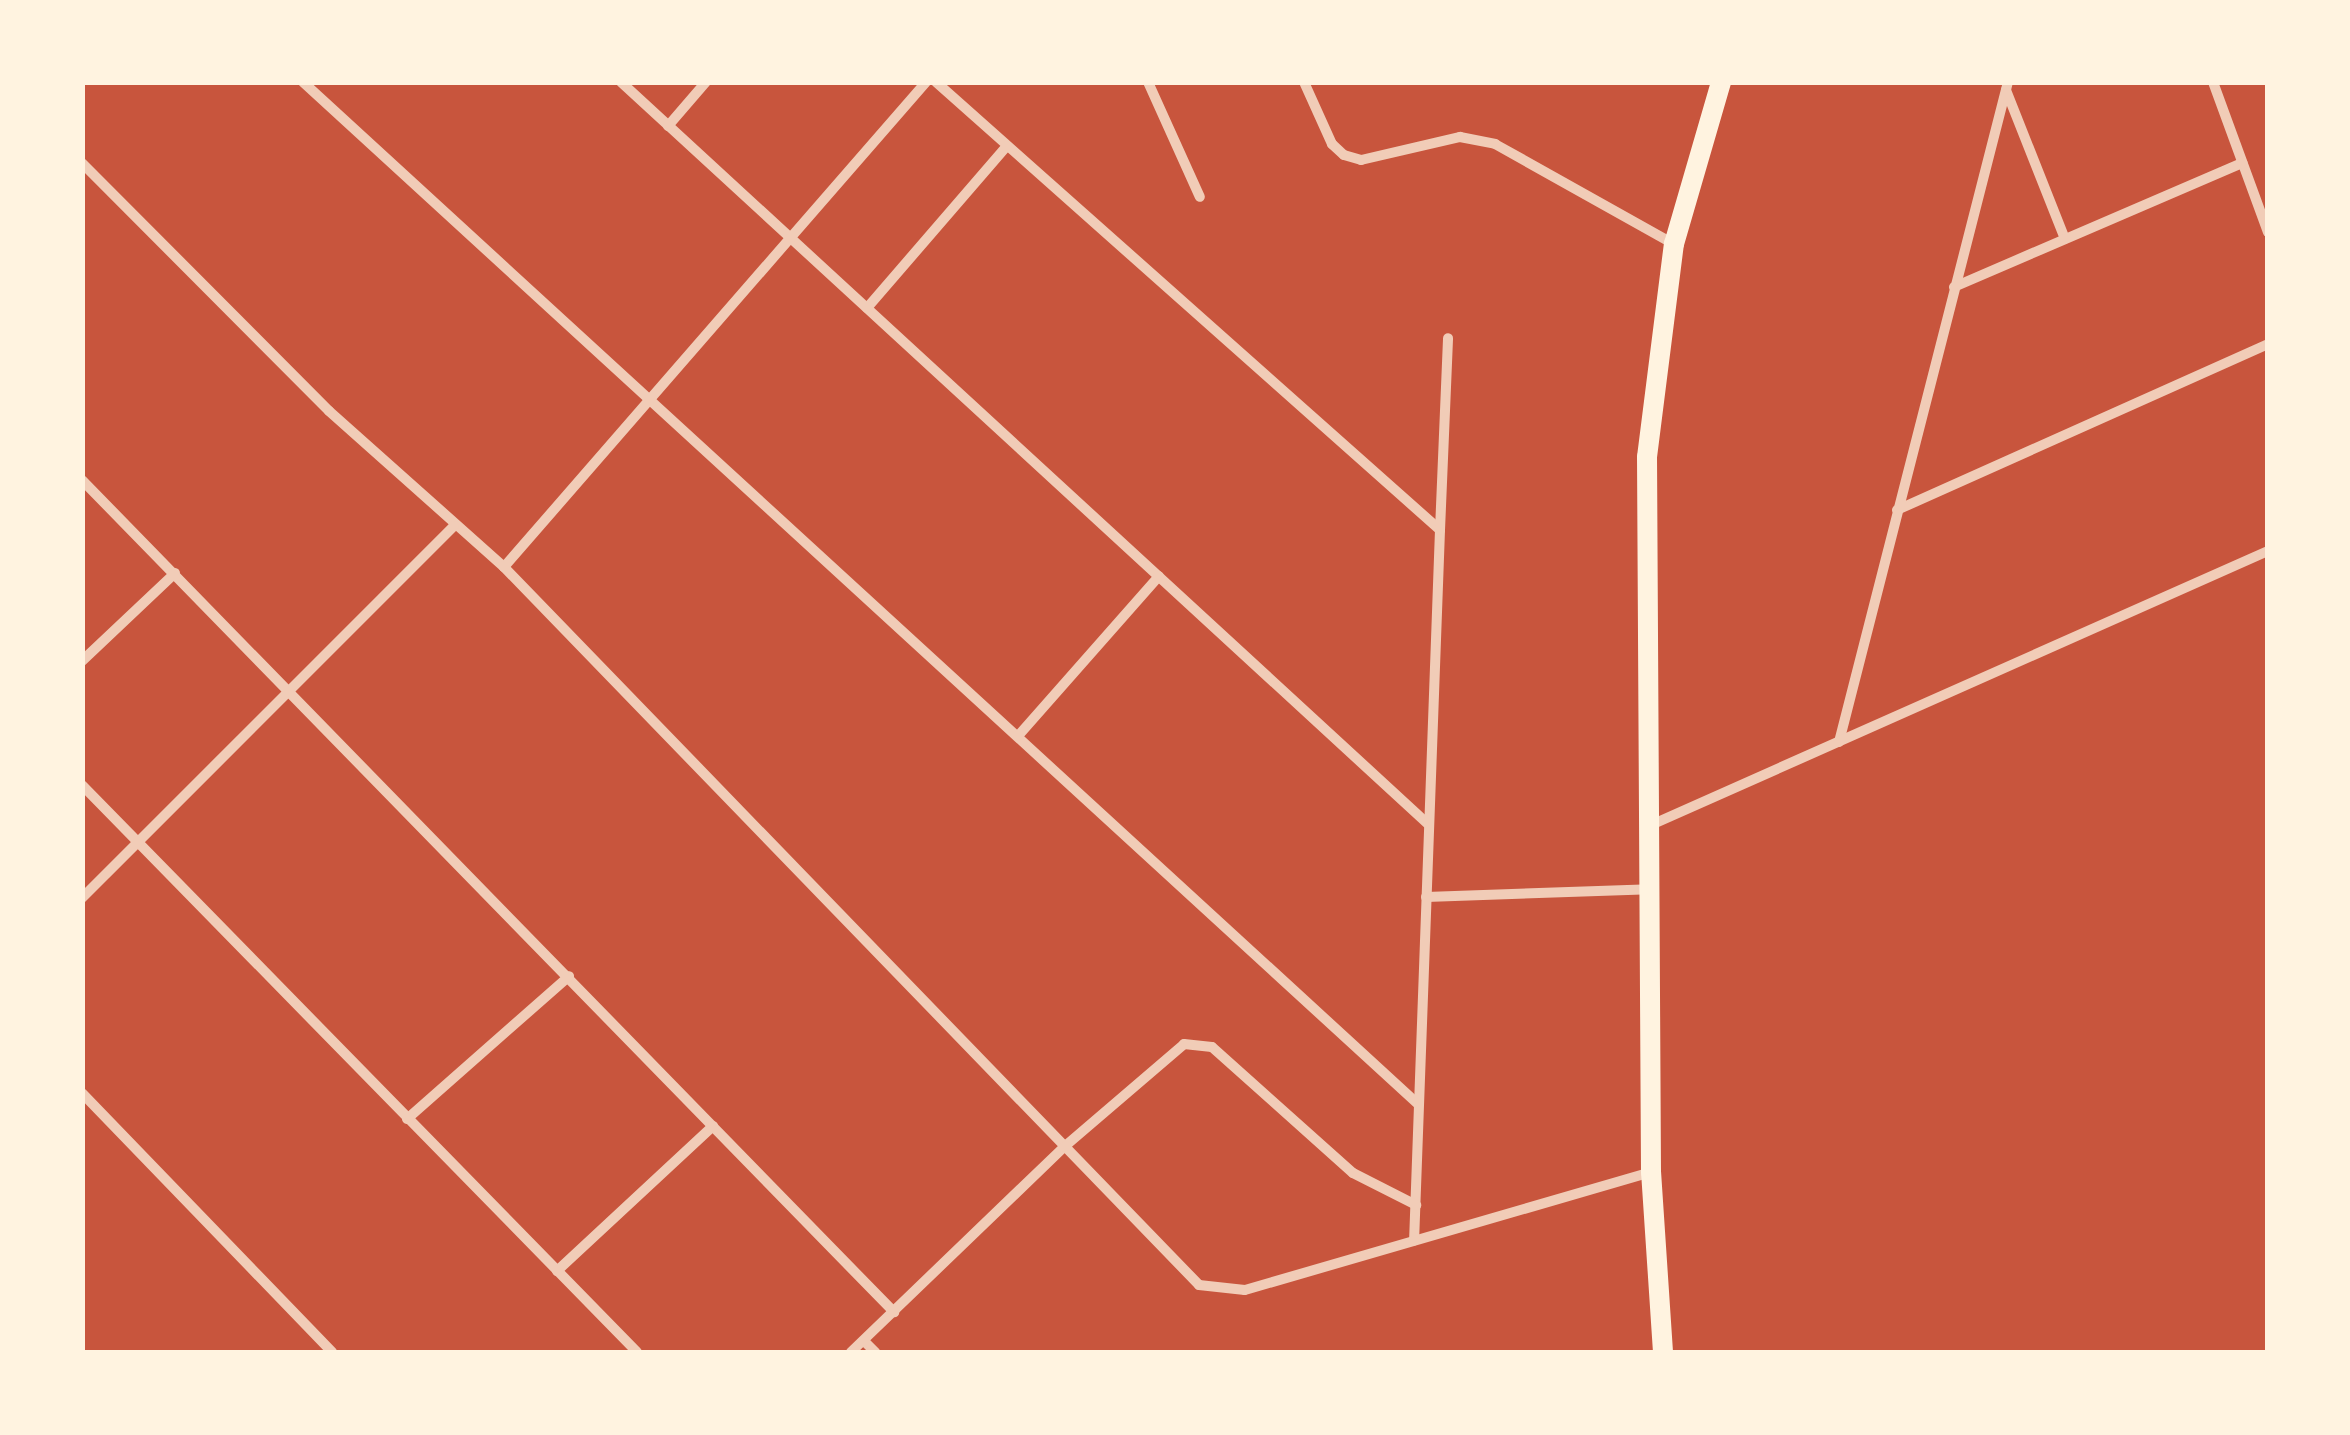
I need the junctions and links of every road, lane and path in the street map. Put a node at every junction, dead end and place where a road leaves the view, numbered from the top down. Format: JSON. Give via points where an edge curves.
{"nodes":[{"id":1,"x":303,"y":82,"type":"edge"},
{"id":2,"x":621,"y":82,"type":"edge"},
{"id":3,"x":706,"y":82,"type":"edge"},
{"id":4,"x":926,"y":82,"type":"edge"},
{"id":5,"x":936,"y":82,"type":"edge"},
{"id":6,"x":1148,"y":82,"type":"edge"},
{"id":7,"x":1304,"y":82,"type":"edge"},
{"id":8,"x":1721,"y":82,"type":"edge"},
{"id":9,"x":2213,"y":82,"type":"edge"},
{"id":10,"x":2007,"y":86,"type":"edge"},
{"id":11,"x":668,"y":126,"type":"junction"},
{"id":12,"x":1008,"y":146,"type":"junction"},
{"id":13,"x":2242,"y":163,"type":"junction"},
{"id":14,"x":82,"y":164,"type":"edge"},
{"id":15,"x":1200,"y":197,"type":"dead end"},
{"id":16,"x":2268,"y":232,"type":"edge"},
{"id":17,"x":2066,"y":238,"type":"junction"},
{"id":18,"x":793,"y":240,"type":"junction"},
{"id":19,"x":1674,"y":244,"type":"junction"},
{"id":20,"x":1954,"y":286,"type":"junction"},
{"id":21,"x":868,"y":308,"type":"junction"},
{"id":22,"x":1448,"y":338,"type":"dead end"},
{"id":23,"x":2268,"y":344,"type":"edge"},
{"id":24,"x":648,"y":398,"type":"junction"},
{"id":25,"x":82,"y":480,"type":"edge"},
{"id":26,"x":1897,"y":510,"type":"junction"},
{"id":27,"x":454,"y":526,"type":"junction"},
{"id":28,"x":1440,"y":530,"type":"junction"},
{"id":29,"x":2268,"y":551,"type":"edge"},
{"id":30,"x":504,"y":567,"type":"junction"},
{"id":31,"x":175,"y":573,"type":"junction"},
{"id":32,"x":1159,"y":576,"type":"junction"},
{"id":33,"x":82,"y":661,"type":"edge"},
{"id":34,"x":292,"y":694,"type":"junction"},
{"id":35,"x":1018,"y":736,"type":"junction"},
{"id":36,"x":1839,"y":742,"type":"junction"},
{"id":37,"x":82,"y":785,"type":"edge"},
{"id":38,"x":1428,"y":824,"type":"junction"},
{"id":39,"x":1651,"y":825,"type":"junction"},
{"id":40,"x":140,"y":844,"type":"junction"},
{"id":41,"x":1652,"y":890,"type":"junction"},
{"id":42,"x":1426,"y":897,"type":"junction"},
{"id":43,"x":82,"y":898,"type":"edge"},
{"id":44,"x":569,"y":976,"type":"junction"},
{"id":45,"x":82,"y":1093,"type":"edge"},
{"id":46,"x":1418,"y":1104,"type":"junction"},
{"id":47,"x":407,"y":1119,"type":"junction"},
{"id":48,"x":713,"y":1126,"type":"junction"},
{"id":49,"x":1064,"y":1147,"type":"junction"},
{"id":50,"x":1651,"y":1172,"type":"junction"},
{"id":51,"x":1416,"y":1205,"type":"junction"},
{"id":52,"x":1414,"y":1241,"type":"junction"},
{"id":53,"x":558,"y":1271,"type":"junction"},
{"id":54,"x":894,"y":1312,"type":"junction"},
{"id":55,"x":864,"y":1341,"type":"junction"},
{"id":56,"x":332,"y":1352,"type":"edge"},
{"id":57,"x":637,"y":1352,"type":"edge"},
{"id":58,"x":851,"y":1352,"type":"edge"},
{"id":59,"x":875,"y":1352,"type":"edge"},
{"id":60,"x":1662,"y":1352,"type":"edge"}],
"edges":[{"from":1,"to":24,"type":"street"},
{"from":2,"to":11,"type":"street"},
{"from":3,"to":11,"type":"street"},
{"from":4,"to":18,"type":"street"},
{"from":5,"to":12,"type":"street"},
{"from":6,"to":15,"type":"street"},
{"from":7,"to":19,"type":"street","via":[[1332,144],[1344,155],[1361,160],[1460,137],[1495,144]]},
{"from":8,"to":19,"type":"main road"},
{"from":9,"to":13,"type":"street"},
{"from":10,"to":17,"type":"street"},
{"from":10,"to":20,"type":"street"},
{"from":11,"to":18,"type":"street"},
{"from":12,"to":21,"type":"street"},
{"from":12,"to":28,"type":"street"},
{"from":13,"to":16,"type":"street"},
{"from":13,"to":17,"type":"street"},
{"from":14,"to":27,"type":"street"},
{"from":17,"to":20,"type":"street"},
{"from":18,"to":21,"type":"street"},
{"from":18,"to":24,"type":"street"},
{"from":19,"to":39,"type":"main road","via":[[1647,458]]},
{"from":20,"to":26,"type":"street"},
{"from":21,"to":32,"type":"street"},
{"from":22,"to":28,"type":"street"},
{"from":23,"to":26,"type":"street"},
{"from":24,"to":30,"type":"street"},
{"from":24,"to":35,"type":"street"},
{"from":25,"to":31,"type":"street"},
{"from":26,"to":36,"type":"street"},
{"from":27,"to":30,"type":"street"},
{"from":27,"to":34,"type":"street"},
{"from":28,"to":38,"type":"street"},
{"from":29,"to":36,"type":"street"},
{"from":30,"to":49,"type":"street"},
{"from":31,"to":33,"type":"street"},
{"from":31,"to":34,"type":"street"},
{"from":32,"to":35,"type":"street"},
{"from":32,"to":38,"type":"street"},
{"from":34,"to":40,"type":"street"},
{"from":34,"to":44,"type":"street"},
{"from":35,"to":46,"type":"street"},
{"from":36,"to":39,"type":"street"},
{"from":37,"to":40,"type":"street"},
{"from":38,"to":42,"type":"street"},
{"from":39,"to":41,"type":"main road"},
{"from":40,"to":43,"type":"street"},
{"from":40,"to":47,"type":"street"},
{"from":41,"to":42,"type":"street"},
{"from":41,"to":50,"type":"main road"},
{"from":42,"to":46,"type":"street"},
{"from":44,"to":47,"type":"street"},
{"from":44,"to":48,"type":"street"},
{"from":45,"to":56,"type":"street"},
{"from":46,"to":51,"type":"street"},
{"from":47,"to":53,"type":"street"},
{"from":48,"to":53,"type":"street"},
{"from":48,"to":54,"type":"street"},
{"from":49,"to":51,"type":"street","via":[[1184,1044],[1198,1042],[1212,1047],[1353,1173]]},
{"from":49,"to":52,"type":"street","via":[[1199,1285],[1246,1290]]},
{"from":49,"to":54,"type":"street"},
{"from":50,"to":52,"type":"street"},
{"from":50,"to":60,"type":"main road"},
{"from":51,"to":52,"type":"street"},
{"from":53,"to":57,"type":"street"},
{"from":54,"to":55,"type":"street"},
{"from":55,"to":58,"type":"street"},
{"from":55,"to":59,"type":"street"}]}
